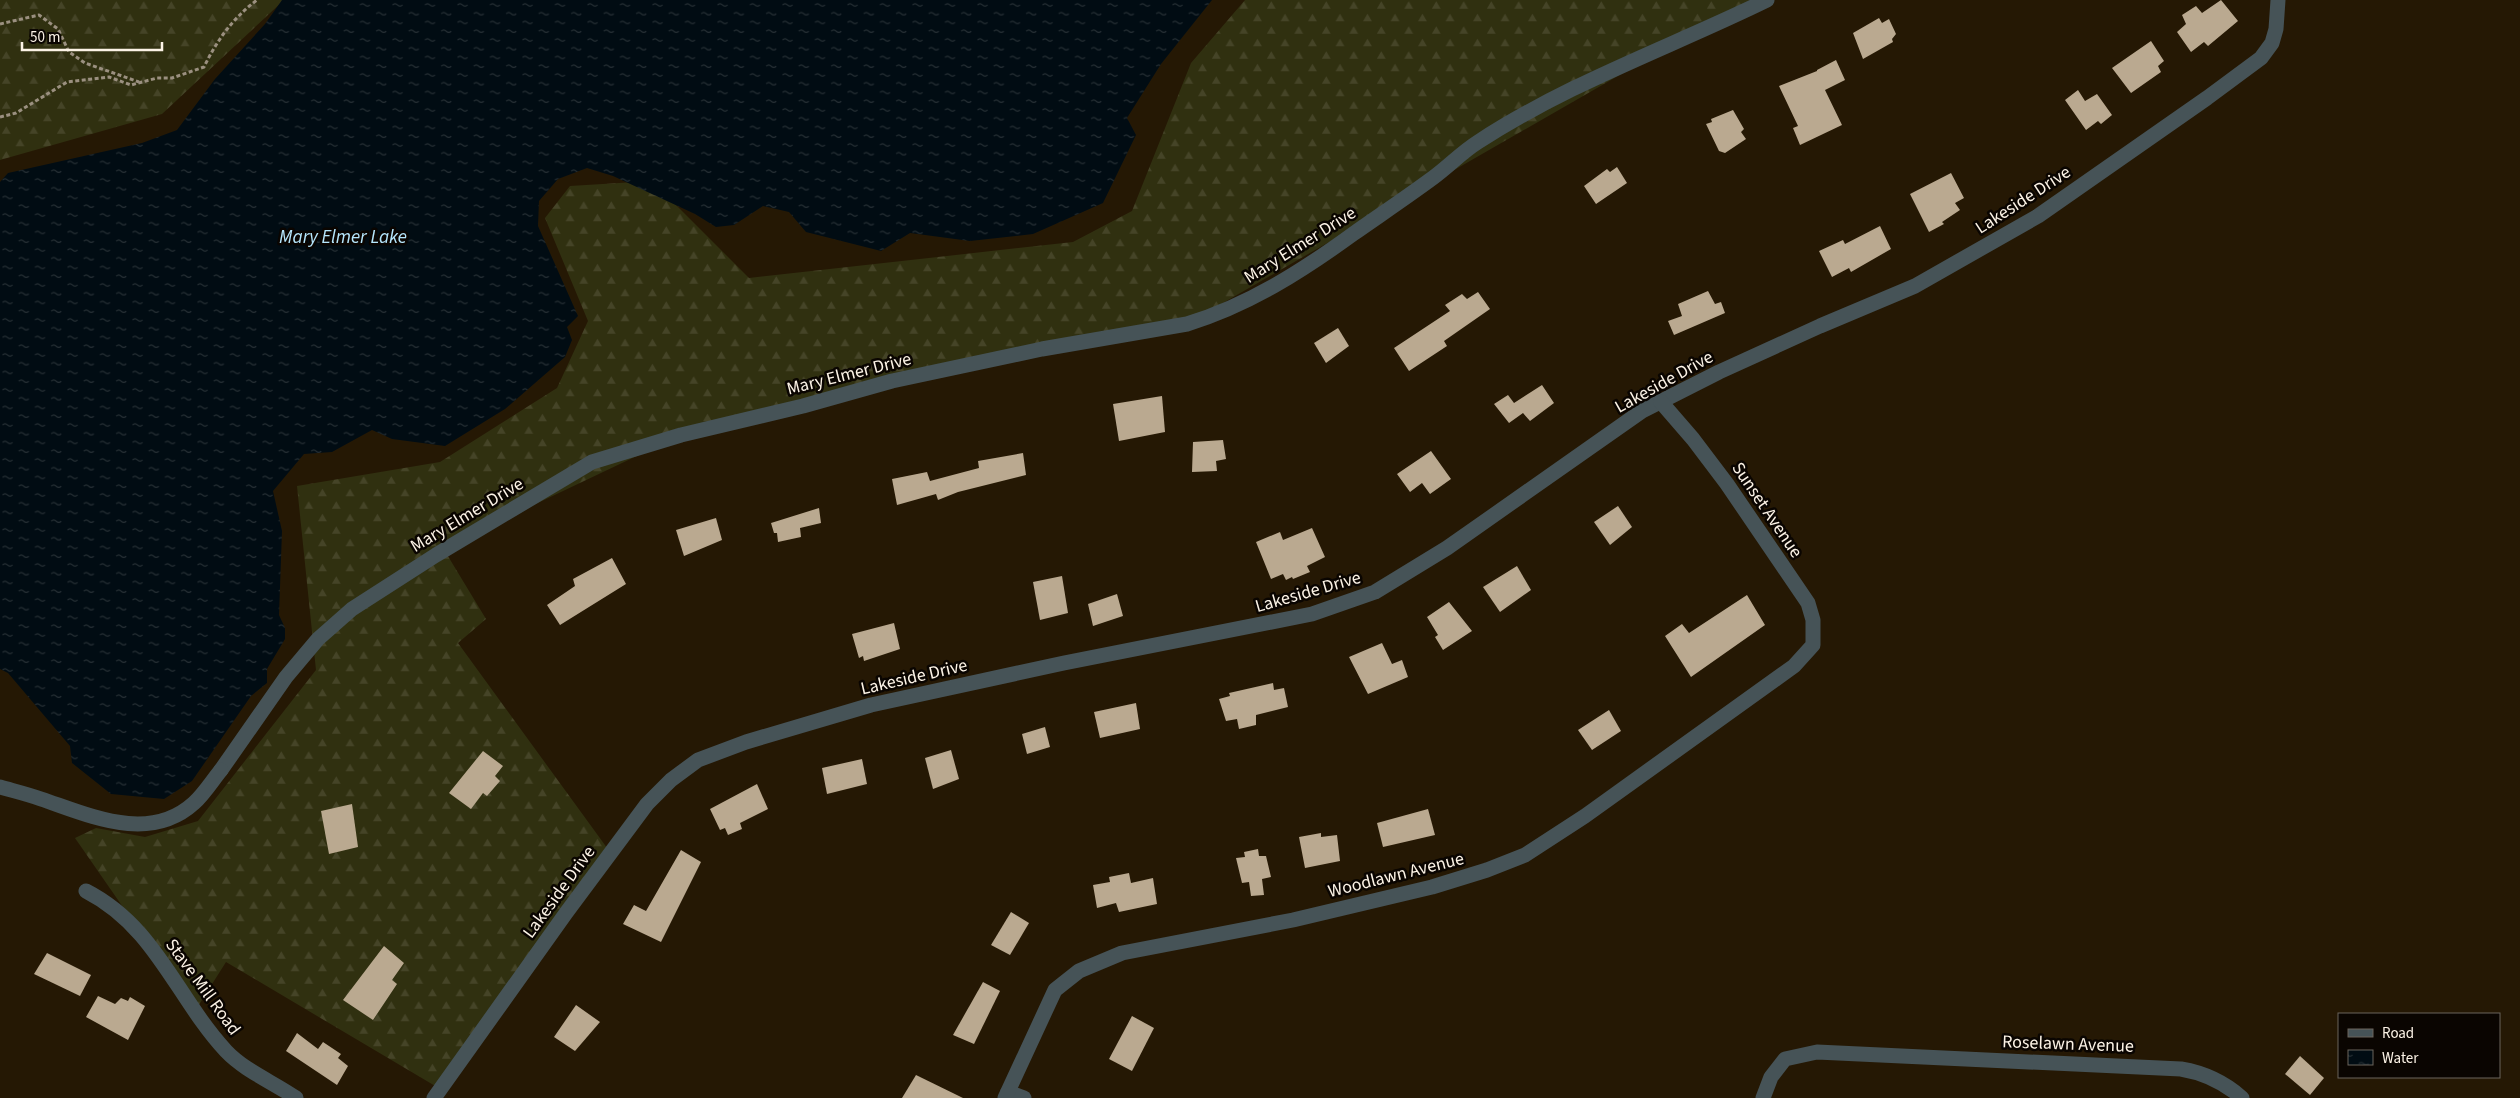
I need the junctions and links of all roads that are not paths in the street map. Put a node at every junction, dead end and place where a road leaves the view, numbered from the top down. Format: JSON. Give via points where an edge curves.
{"nodes":[{"id":1,"x":1767,"y":0,"type":"edge"},
{"id":2,"x":2278,"y":0,"type":"edge"},
{"id":3,"x":1661,"y":402,"type":"junction"},
{"id":4,"x":1809,"y":650,"type":"joint"},
{"id":5,"x":0,"y":787,"type":"edge"},
{"id":6,"x":86,"y":892,"type":"dead end"},
{"id":7,"x":1007,"y":1095,"type":"edge"},
{"id":8,"x":296,"y":1098,"type":"edge"},
{"id":9,"x":434,"y":1098,"type":"edge"},
{"id":10,"x":1024,"y":1098,"type":"edge"},
{"id":11,"x":1763,"y":1098,"type":"edge"},
{"id":12,"x":2242,"y":1098,"type":"edge"}],
"edges":[{"from":1,"to":5,"type":"street","name":"Mary Elmer Drive","via":[[1522,116],[1477,143],[1326,255],[1281,284],[1218,314],[1187,324],[1042,349],[892,381],[681,435],[592,462],[352,609],[318,639],[286,677],[221,770],[194,803],[183,810],[155,822],[136,825],[116,823]]},
{"from":2,"to":3,"type":"street","name":"Lakeside Drive","via":[[2279,13],[2273,39],[2261,58],[2038,216],[1915,286],[1820,326]]},
{"from":3,"to":4,"type":"street","name":"Sunset Avenue","via":[[1727,484],[1808,603],[1814,630],[1813,645]]},
{"from":3,"to":9,"type":"street","name":"Lakeside Drive","via":[[1642,411],[1407,574],[1348,603],[1252,627],[1064,662],[871,705],[746,742],[698,760],[647,804]]},
{"from":4,"to":7,"type":"street","name":"Woodlawn Avenue","via":[[1794,666],[1525,855],[1432,886],[1293,920],[1122,953],[1079,971],[1056,990]]},
{"from":6,"to":8,"type":"street","name":"Stave Mill Road","via":[[106,902],[130,921],[226,1051],[245,1067]]},
{"from":7,"to":10,"type":"street"},
{"from":11,"to":12,"type":"street","name":"Roselawn Avenue","via":[[1778,1066],[1793,1056],[1817,1052],[2181,1069],[2221,1082]]}]}
